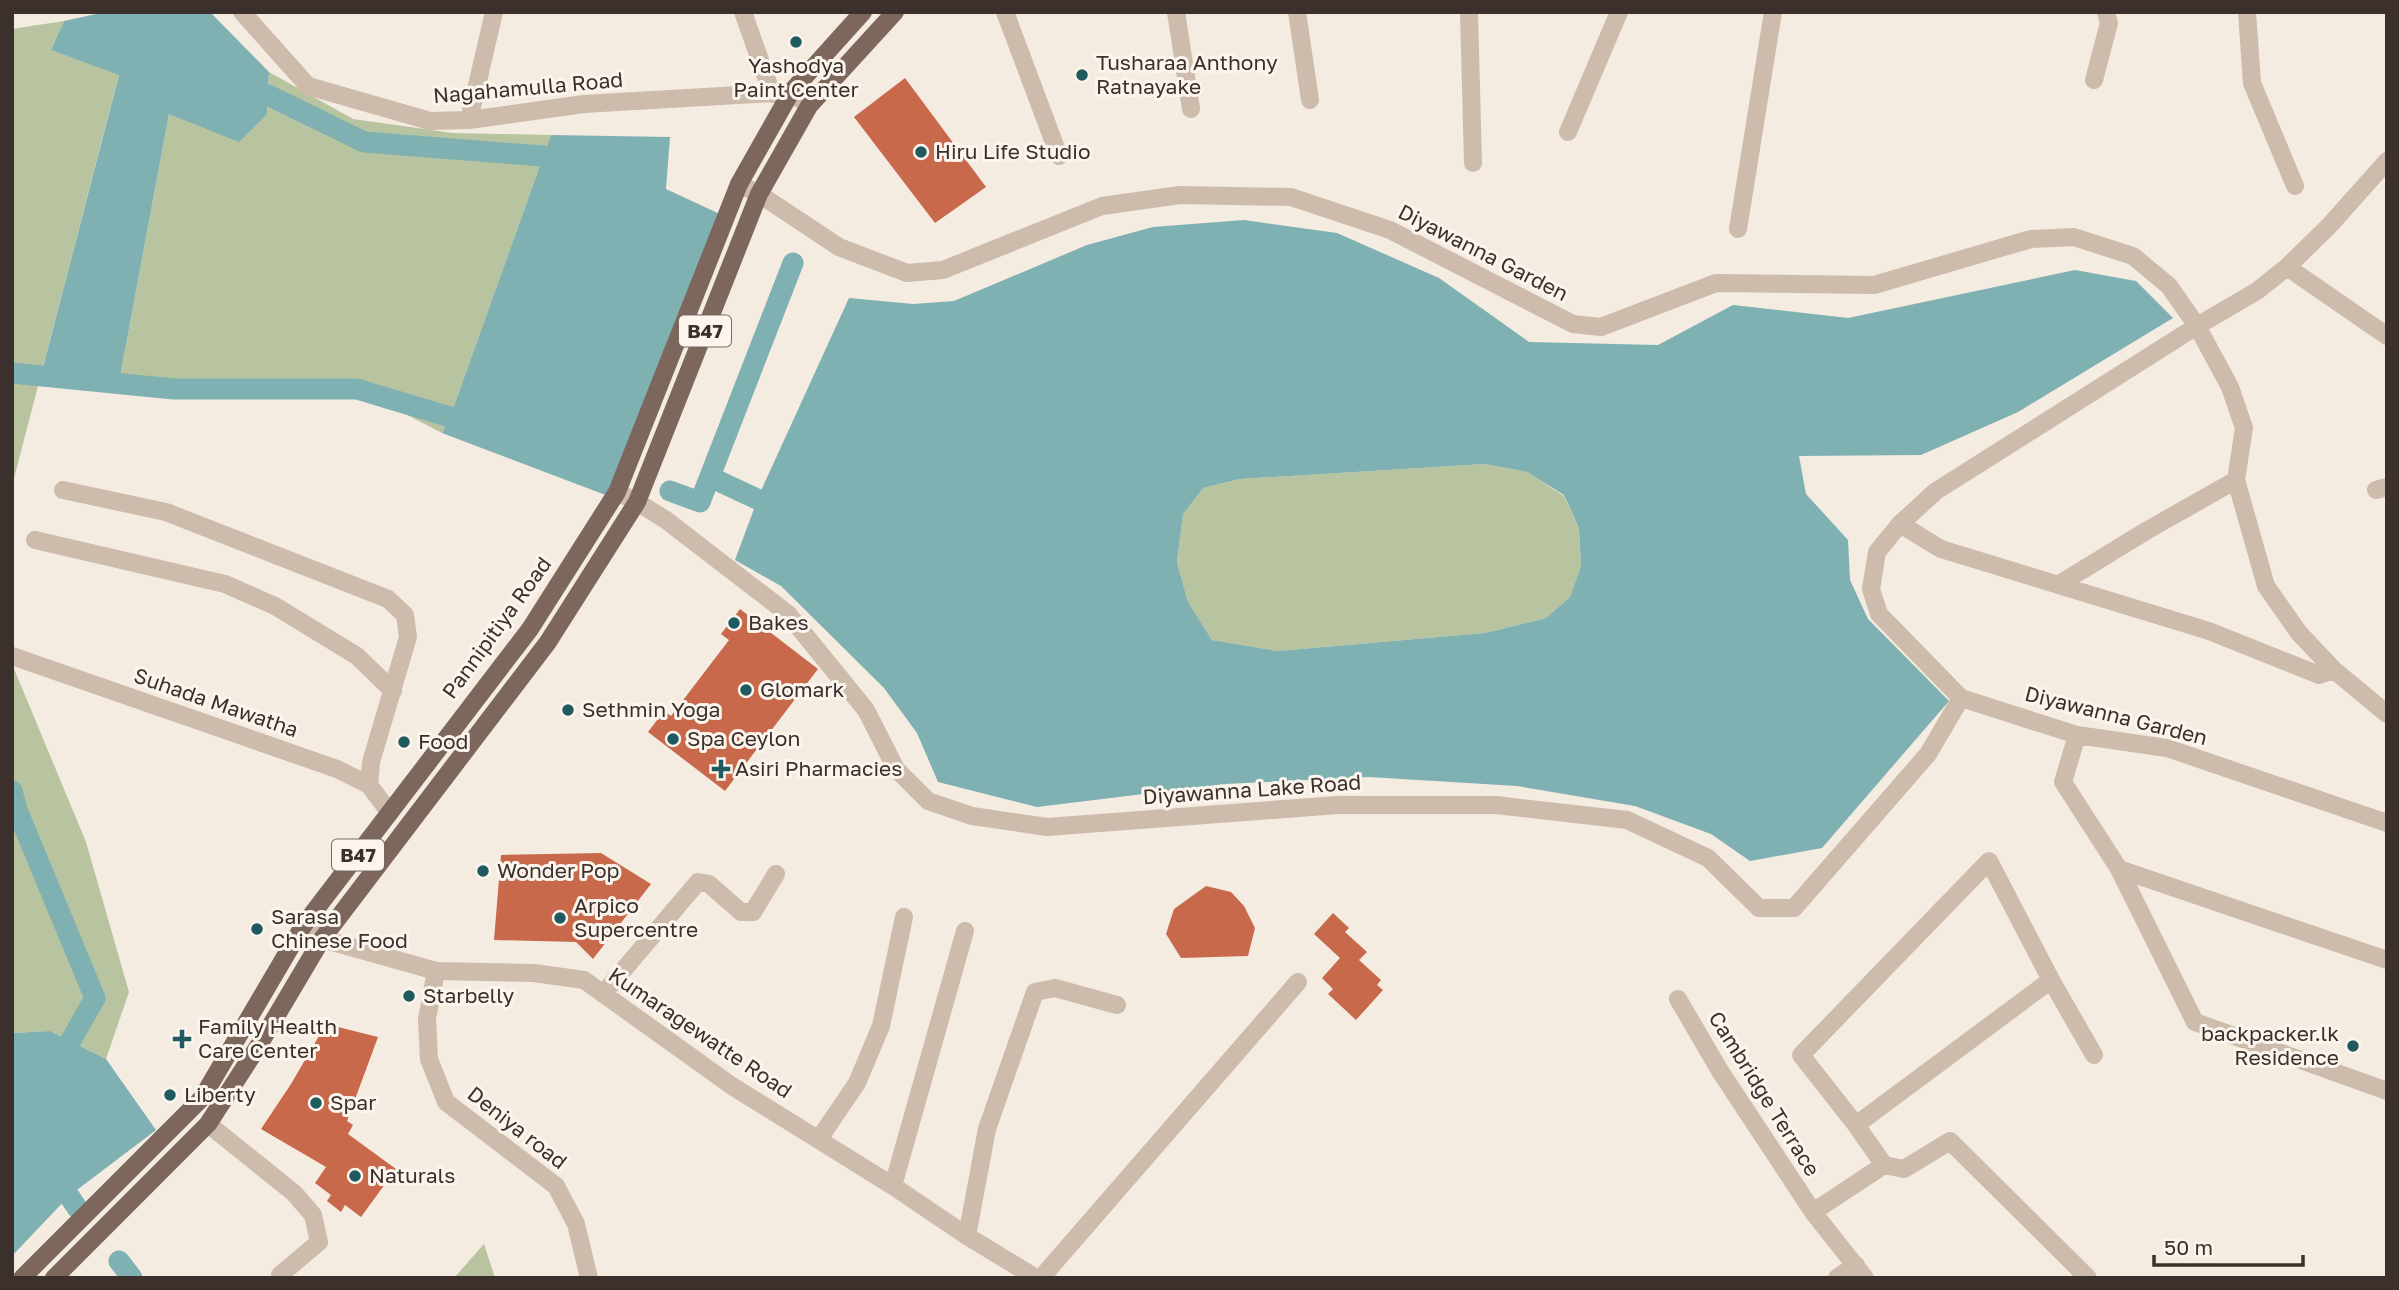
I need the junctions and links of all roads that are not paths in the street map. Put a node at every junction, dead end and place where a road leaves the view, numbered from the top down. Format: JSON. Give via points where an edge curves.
{"nodes":[{"id":1,"x":242,"y":12,"type":"edge"},
{"id":2,"x":494,"y":12,"type":"edge"},
{"id":3,"x":743,"y":12,"type":"edge"},
{"id":4,"x":863,"y":12,"type":"edge"},
{"id":5,"x":895,"y":12,"type":"edge"},
{"id":6,"x":1005,"y":12,"type":"edge"},
{"id":7,"x":1176,"y":12,"type":"edge"},
{"id":8,"x":1297,"y":12,"type":"edge"},
{"id":9,"x":1469,"y":12,"type":"edge"},
{"id":10,"x":1619,"y":12,"type":"edge"},
{"id":11,"x":1773,"y":12,"type":"edge"},
{"id":12,"x":2106,"y":12,"type":"edge"},
{"id":13,"x":2247,"y":12,"type":"edge"},
{"id":14,"x":2094,"y":80,"type":"dead end"},
{"id":15,"x":791,"y":92,"type":"junction"},
{"id":16,"x":772,"y":94,"type":"junction"},
{"id":17,"x":1310,"y":100,"type":"dead end"},
{"id":18,"x":809,"y":106,"type":"junction"},
{"id":19,"x":1191,"y":109,"type":"dead end"},
{"id":20,"x":469,"y":120,"type":"junction"},
{"id":21,"x":1568,"y":132,"type":"dead end"},
{"id":22,"x":1059,"y":156,"type":"dead end"},
{"id":23,"x":2387,"y":161,"type":"edge"},
{"id":24,"x":1473,"y":163,"type":"dead end"},
{"id":25,"x":739,"y":184,"type":"junction"},
{"id":26,"x":2295,"y":186,"type":"dead end"},
{"id":27,"x":759,"y":194,"type":"junction"},
{"id":28,"x":1738,"y":229,"type":"dead end"},
{"id":29,"x":2287,"y":267,"type":"junction"},
{"id":30,"x":2197,"y":326,"type":"junction"},
{"id":31,"x":2387,"y":337,"type":"edge"},
{"id":32,"x":2236,"y":480,"type":"junction"},
{"id":33,"x":63,"y":490,"type":"dead end"},
{"id":34,"x":617,"y":492,"type":"junction"},
{"id":35,"x":637,"y":502,"type":"junction"},
{"id":36,"x":1900,"y":524,"type":"junction"},
{"id":37,"x":35,"y":540,"type":"dead end"},
{"id":38,"x":2058,"y":586,"type":"junction"},
{"id":39,"x":12,"y":656,"type":"edge"},
{"id":40,"x":2334,"y":670,"type":"junction"},
{"id":41,"x":393,"y":691,"type":"junction"},
{"id":42,"x":1961,"y":698,"type":"junction"},
{"id":43,"x":2387,"y":714,"type":"edge"},
{"id":44,"x":2077,"y":735,"type":"junction"},
{"id":45,"x":369,"y":785,"type":"junction"},
{"id":46,"x":390,"y":813,"type":"junction"},
{"id":47,"x":2387,"y":823,"type":"edge"},
{"id":48,"x":2119,"y":869,"type":"junction"},
{"id":49,"x":776,"y":874,"type":"dead end"},
{"id":50,"x":904,"y":917,"type":"dead end"},
{"id":51,"x":303,"y":926,"type":"junction"},
{"id":52,"x":965,"y":931,"type":"dead end"},
{"id":53,"x":322,"y":939,"type":"junction"},
{"id":54,"x":2387,"y":960,"type":"edge"},
{"id":55,"x":436,"y":971,"type":"junction"},
{"id":56,"x":2051,"y":980,"type":"junction"},
{"id":57,"x":1298,"y":982,"type":"dead end"},
{"id":58,"x":603,"y":994,"type":"junction"},
{"id":59,"x":1678,"y":999,"type":"dead end"},
{"id":60,"x":1117,"y":1005,"type":"dead end"},
{"id":61,"x":2094,"y":1055,"type":"dead end"},
{"id":62,"x":2387,"y":1091,"type":"edge"},
{"id":63,"x":208,"y":1124,"type":"junction"},
{"id":64,"x":1856,"y":1125,"type":"junction"},
{"id":65,"x":820,"y":1139,"type":"junction"},
{"id":66,"x":1884,"y":1165,"type":"junction"},
{"id":67,"x":893,"y":1186,"type":"junction"},
{"id":68,"x":1813,"y":1212,"type":"junction"},
{"id":69,"x":967,"y":1236,"type":"junction"},
{"id":70,"x":1861,"y":1271,"type":"edge"},
{"id":71,"x":280,"y":1276,"type":"edge"},
{"id":72,"x":22,"y":1278,"type":"edge"},
{"id":73,"x":54,"y":1278,"type":"edge"},
{"id":74,"x":589,"y":1278,"type":"edge"},
{"id":75,"x":1039,"y":1278,"type":"edge"},
{"id":76,"x":1837,"y":1278,"type":"edge"},
{"id":77,"x":2088,"y":1278,"type":"edge"}],
"edges":[{"from":1,"to":20,"type":"street","name":"Nagahamulla Road","via":[[308,86],[429,121]]},
{"from":2,"to":20,"type":"street"},
{"from":3,"to":16,"type":"street"},
{"from":4,"to":15,"type":"main road","name":"Pannipitiya Road","number":"B47"},
{"from":5,"to":18,"type":"main road","number":"B47"},
{"from":6,"to":22,"type":"street"},
{"from":7,"to":19,"type":"street"},
{"from":8,"to":17,"type":"street"},
{"from":9,"to":24,"type":"street"},
{"from":10,"to":21,"type":"street"},
{"from":11,"to":28,"type":"street"},
{"from":12,"to":14,"type":"street","via":[[2109,23]]},
{"from":13,"to":26,"type":"street","via":[[2252,83]]},
{"from":15,"to":16,"type":"street","name":"Nagahamulla Road"},
{"from":15,"to":18,"type":"street"},
{"from":15,"to":25,"type":"main road","name":"Pannipitiya Road","number":"B47"},
{"from":16,"to":20,"type":"street","name":"Nagahamulla Road","via":[[584,104]]},
{"from":18,"to":27,"type":"main road","number":"B47"},
{"from":23,"to":29,"type":"street"},
{"from":25,"to":27,"type":"street","name":"Diyawanna Garden"},
{"from":25,"to":34,"type":"main road","name":"Pannipitiya Road","number":"B47"},
{"from":27,"to":30,"type":"street","name":"Diyawanna Garden","via":[[839,247],[907,273],[943,270],[1102,206],[1180,195],[1291,197],[1390,230],[1573,324],[1601,327],[1716,283],[1874,285],[2031,239],[2074,237],[2133,256],[2169,286]]},
{"from":27,"to":35,"type":"main road","number":"B47"},
{"from":29,"to":30,"type":"street","via":[[2257,291]]},
{"from":29,"to":31,"type":"street"},
{"from":30,"to":32,"type":"street","name":"Diyawanna Garden","via":[[2230,387],[2244,428]]},
{"from":30,"to":36,"type":"street","name":"Diyawanna Garden","via":[[1936,491]]},
{"from":32,"to":38,"type":"street"},
{"from":32,"to":40,"type":"street","name":"Diyawanna Garden","via":[[2266,586],[2299,633]]},
{"from":33,"to":41,"type":"street","via":[[166,512],[388,599],[405,615],[408,637]]},
{"from":34,"to":35,"type":"street","name":"Diyawanna Lake Road"},
{"from":34,"to":46,"type":"main road","name":"Pannipitiya Road","number":"B47","via":[[530,629]]},
{"from":35,"to":42,"type":"street","name":"Diyawanna Lake Road","via":[[788,614],[866,710],[896,769],[928,801],[972,816],[1046,827],[1338,805],[1496,805],[1627,820],[1708,858],[1759,908],[1794,908],[1928,754]]},
{"from":35,"to":53,"type":"main road","number":"B47","via":[[548,642]]},
{"from":36,"to":38,"type":"street","via":[[1941,549]]},
{"from":36,"to":42,"type":"street","name":"Diyawanna Garden","via":[[1877,552],[1871,589],[1879,614]]},
{"from":37,"to":41,"type":"street","via":[[225,584],[275,606],[357,656]]},
{"from":38,"to":40,"type":"street","via":[[2209,631],[2319,676]]},
{"from":39,"to":45,"type":"street","name":"Suhada Mawatha","via":[[337,769]]},
{"from":40,"to":43,"type":"street","name":"Diyawanna Garden"},
{"from":41,"to":45,"type":"street"},
{"from":42,"to":44,"type":"street","name":"Diyawanna Garden"},
{"from":44,"to":47,"type":"street","name":"Diyawanna Garden","via":[[2167,748]]},
{"from":44,"to":48,"type":"street","via":[[2063,782]]},
{"from":45,"to":46,"type":"street","name":"Suhada Mawatha"},
{"from":46,"to":51,"type":"main road","name":"Pannipitiya Road","number":"B47"},
{"from":48,"to":54,"type":"street"},
{"from":48,"to":62,"type":"street","via":[[2194,1022]]},
{"from":49,"to":58,"type":"street","via":[[752,912],[741,912],[709,884],[698,883]]},
{"from":50,"to":65,"type":"street","via":[[881,1026],[857,1083]]},
{"from":51,"to":53,"type":"street","name":"Kumaragewatte Road"},
{"from":51,"to":72,"type":"main road","name":"Pannipitiya Road","number":"B47","via":[[202,1098]]},
{"from":52,"to":67,"type":"street"},
{"from":53,"to":55,"type":"street","name":"Kumaragewatte Road"},
{"from":53,"to":63,"type":"main road","number":"B47"},
{"from":55,"to":58,"type":"street","name":"Kumaragewatte Road","via":[[534,973],[584,980]]},
{"from":55,"to":74,"type":"street","name":"Deniya road","via":[[427,1019],[429,1059],[446,1102],[556,1186],[576,1224]]},
{"from":56,"to":61,"type":"street"},
{"from":56,"to":64,"type":"street"},
{"from":56,"to":64,"type":"street","via":[[1989,861],[1801,1055]]},
{"from":57,"to":75,"type":"street"},
{"from":58,"to":65,"type":"street","name":"Kumaragewatte Road","via":[[732,1086]]},
{"from":59,"to":68,"type":"street","name":"Cambridge Terrace"},
{"from":60,"to":69,"type":"street","via":[[1055,988],[1035,992],[987,1129]]},
{"from":63,"to":71,"type":"street","via":[[313,1215],[319,1242]]},
{"from":63,"to":73,"type":"main road","number":"B47"},
{"from":64,"to":66,"type":"street"},
{"from":65,"to":67,"type":"street","name":"Kumaragewatte Road"},
{"from":66,"to":68,"type":"street"},
{"from":66,"to":77,"type":"street","via":[[1904,1169],[1950,1140]]},
{"from":67,"to":69,"type":"street","name":"Kumaragewatte Road"},
{"from":68,"to":70,"type":"street","name":"Cambridge Terrace"},
{"from":69,"to":75,"type":"street","name":"Kumaragewatte Road"},
{"from":70,"to":76,"type":"street"}]}
